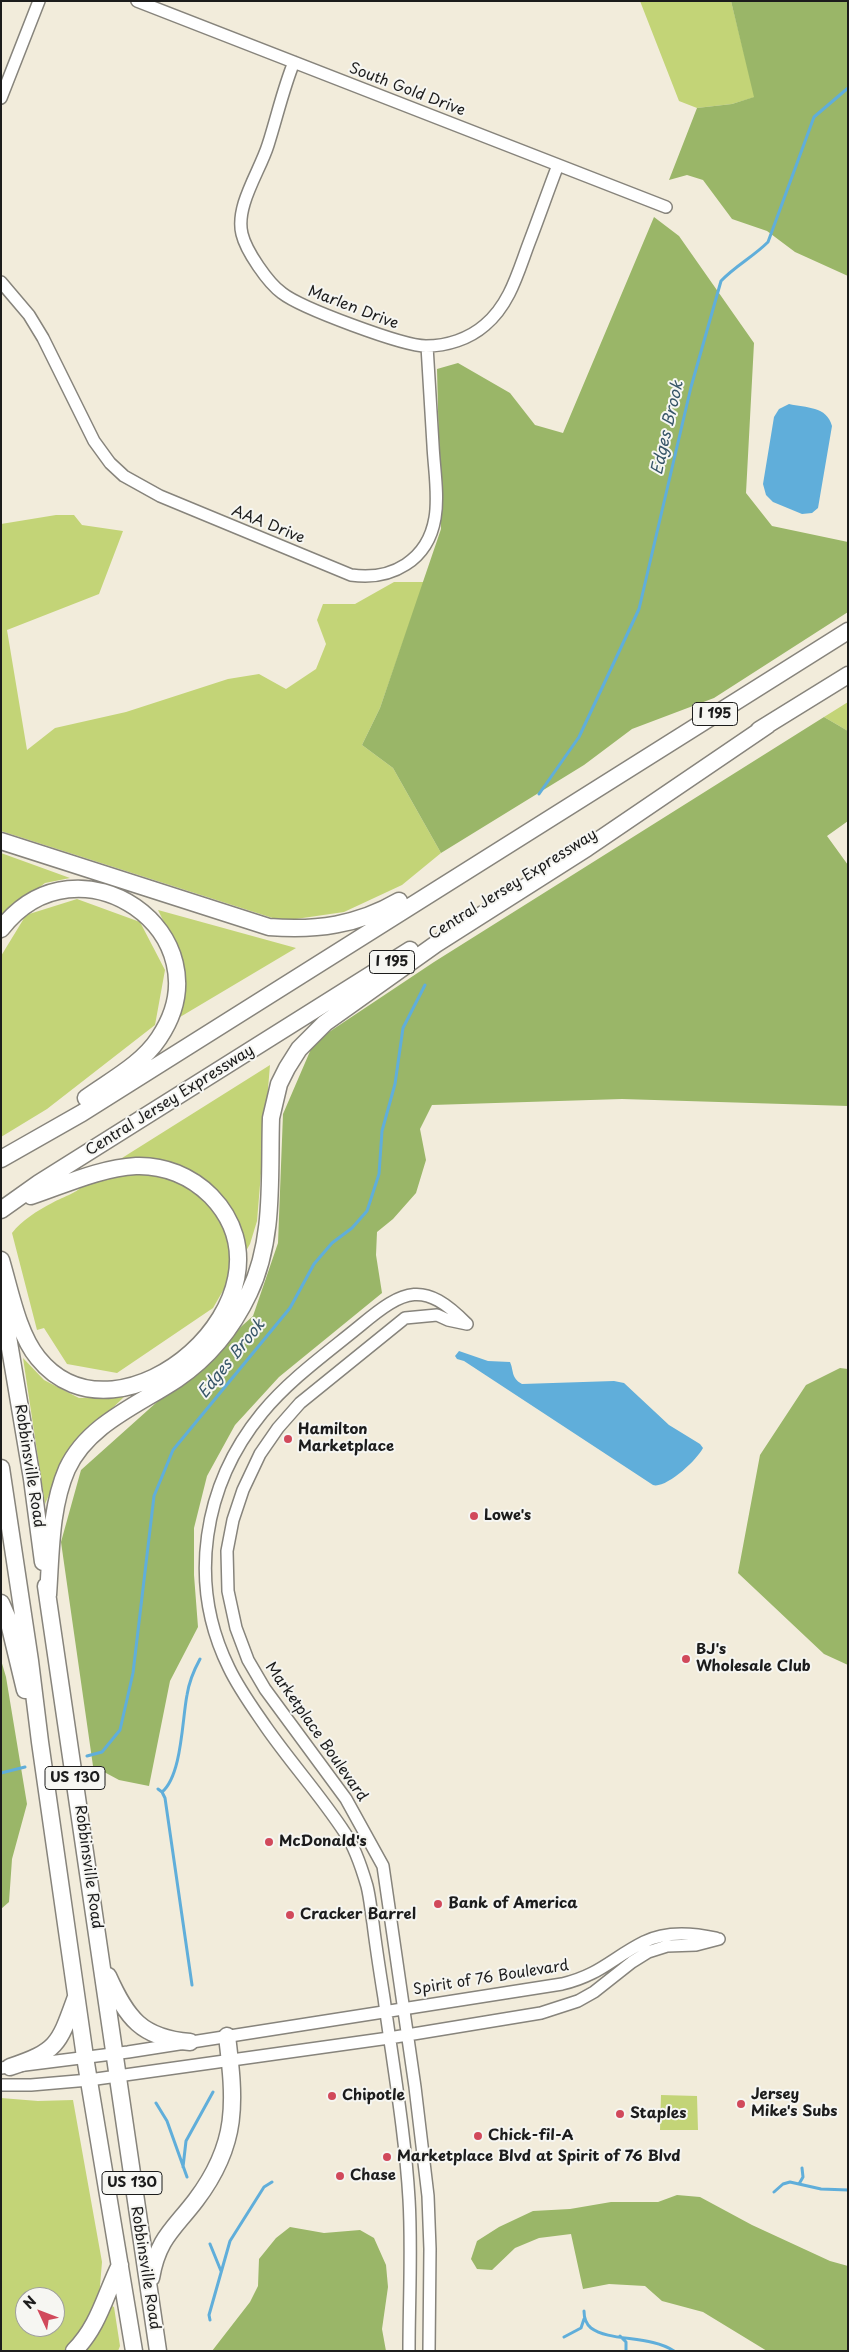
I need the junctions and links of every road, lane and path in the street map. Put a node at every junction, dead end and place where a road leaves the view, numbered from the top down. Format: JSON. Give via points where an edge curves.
{"nodes":[{"id":1,"x":39,"y":1,"type":"edge"},
{"id":2,"x":137,"y":1,"type":"edge"},
{"id":3,"x":294,"y":62,"type":"junction"},
{"id":4,"x":1,"y":98,"type":"edge"},
{"id":5,"x":558,"y":165,"type":"junction"},
{"id":6,"x":666,"y":207,"type":"dead end"},
{"id":7,"x":1,"y":282,"type":"edge"},
{"id":8,"x":427,"y":346,"type":"junction"},
{"id":9,"x":848,"y":631,"type":"edge"},
{"id":10,"x":848,"y":674,"type":"edge"},
{"id":11,"x":768,"y":725,"type":"junction"},
{"id":12,"x":569,"y":806,"type":"junction"},
{"id":13,"x":1,"y":841,"type":"edge"},
{"id":14,"x":1,"y":929,"type":"edge"},
{"id":15,"x":6,"y":1157,"type":"edge"},
{"id":16,"x":17,"y":1201,"type":"junction"},
{"id":17,"x":1,"y":1210,"type":"edge"},
{"id":18,"x":1,"y":1260,"type":"edge"},
{"id":19,"x":1,"y":1295,"type":"edge"},
{"id":20,"x":1,"y":1468,"type":"edge"},
{"id":21,"x":48,"y":1595,"type":"junction"},
{"id":22,"x":1,"y":1603,"type":"edge"},
{"id":23,"x":45,"y":1776,"type":"junction"},
{"id":24,"x":100,"y":1960,"type":"junction"},
{"id":25,"x":76,"y":1995,"type":"junction"},
{"id":26,"x":403,"y":2008,"type":"junction"},
{"id":27,"x":385,"y":2011,"type":"junction"},
{"id":28,"x":227,"y":2036,"type":"junction"},
{"id":29,"x":407,"y":2036,"type":"junction"},
{"id":30,"x":389,"y":2038,"type":"junction"},
{"id":31,"x":190,"y":2042,"type":"junction"},
{"id":32,"x":114,"y":2054,"type":"junction"},
{"id":33,"x":85,"y":2056,"type":"junction"},
{"id":34,"x":230,"y":2060,"type":"junction"},
{"id":35,"x":6,"y":2068,"type":"edge"},
{"id":36,"x":117,"y":2076,"type":"junction"},
{"id":37,"x":88,"y":2080,"type":"junction"},
{"id":38,"x":1,"y":2085,"type":"edge"},
{"id":39,"x":120,"y":2265,"type":"junction"},
{"id":40,"x":149,"y":2290,"type":"junction"},
{"id":41,"x":74,"y":2351,"type":"edge"},
{"id":42,"x":134,"y":2351,"type":"edge"},
{"id":43,"x":158,"y":2351,"type":"edge"},
{"id":44,"x":409,"y":2351,"type":"edge"},
{"id":45,"x":430,"y":2351,"type":"edge"}],
"edges":[{"from":1,"to":4,"type":"street"},
{"from":2,"to":3,"type":"street","name":"South Gold Drive"},
{"from":3,"to":5,"type":"street","name":"South Gold Drive"},
{"from":3,"to":8,"type":"street","name":"Marlen Drive","via":[[268,146],[243,210],[242,235],[270,282],[295,301],[402,343]]},
{"from":5,"to":6,"type":"street","name":"South Gold Drive"},
{"from":5,"to":8,"type":"street","name":"Marlen Drive","via":[[504,304],[485,326],[472,334],[456,342]]},
{"from":7,"to":8,"type":"street","name":"AAA Drive","via":[[29,315],[43,338],[94,441],[124,476],[160,496],[358,576],[379,576],[402,567],[422,550],[433,528],[436,501]]},
{"from":9,"to":12,"type":"highway","number":"I 195"},
{"from":10,"to":11,"type":"highway","name":"Central Jersey Expressway","number":"I 195"},
{"from":11,"to":16,"type":"highway","name":"Central Jersey Expressway","number":"I 195","via":[[56,1173]]},
{"from":11,"to":21,"type":"highway","via":[[587,848],[436,944],[325,1023],[299,1049],[287,1068],[274,1101],[268,1224],[264,1249],[250,1292],[227,1331],[197,1364],[105,1424],[78,1452],[60,1490]]},
{"from":12,"to":13,"type":"highway","via":[[380,912],[337,926],[313,929],[269,927]]},
{"from":12,"to":15,"type":"highway","number":"I 195"},
{"from":14,"to":15,"type":"highway","via":[[22,909],[46,895],[77,888],[108,892],[136,906],[158,927],[171,952],[176,979],[168,1023],[142,1058]]},
{"from":16,"to":17,"type":"highway","name":"Central Jersey Expressway","number":"I 195"},
{"from":16,"to":18,"type":"highway","via":[[123,1168],[157,1168],[182,1175],[207,1192],[227,1219],[238,1262],[234,1293],[219,1322],[176,1363],[131,1385],[94,1391],[59,1378],[32,1351],[21,1327]]},
{"from":19,"to":21,"type":"highway","name":"Robbinsville Road","number":"US 130"},
{"from":20,"to":23,"type":"highway","name":"Robbinsville Road","number":"US 130"},
{"from":21,"to":24,"type":"highway","name":"Robbinsville Road","number":"US 130"},
{"from":22,"to":23,"type":"highway","via":[[8,1619]]},
{"from":23,"to":25,"type":"highway","name":"Robbinsville Road","number":"US 130"},
{"from":24,"to":31,"type":"highway","via":[[131,2018],[146,2030],[168,2040]]},
{"from":24,"to":32,"type":"highway","name":"Robbinsville Road","number":"US 130"},
{"from":25,"to":33,"type":"highway","name":"Robbinsville Road","number":"US 130"},
{"from":25,"to":35,"type":"highway","via":[[56,2043],[48,2052]]},
{"from":26,"to":27,"type":"street","name":"Spirit of 76 Boulevard"},
{"from":26,"to":27,"type":"street","name":"Marketplace Boulevard","via":[[383,1866],[346,1799],[265,1689],[248,1660],[236,1628],[228,1591],[227,1551],[243,1490],[260,1454],[300,1403],[405,1318],[437,1315],[467,1324],[453,1310],[425,1294],[410,1293],[378,1310],[286,1387],[262,1413],[241,1442],[219,1484],[211,1512],[205,1574],[220,1646],[229,1669],[267,1728],[348,1836],[367,1888]]},
{"from":26,"to":29,"type":"street","name":"Marketplace Boulevard"},
{"from":26,"to":29,"type":"street","name":"Spirit of 76 Boulevard","via":[[581,1979],[645,1941],[662,1936],[696,1934],[719,1939],[696,1945],[666,1946],[648,1952],[594,1992],[560,2008]]},
{"from":27,"to":28,"type":"street","name":"Spirit of 76 Boulevard"},
{"from":27,"to":30,"type":"street","name":"Marketplace Boulevard"},
{"from":28,"to":31,"type":"street","name":"Spirit of 76 Boulevard"},
{"from":28,"to":34,"type":"highway"},
{"from":29,"to":30,"type":"street","name":"Spirit of 76 Boulevard"},
{"from":29,"to":45,"type":"street","name":"Marketplace Boulevard","via":[[428,2196]]},
{"from":30,"to":34,"type":"street","name":"Spirit of 76 Boulevard"},
{"from":30,"to":44,"type":"street","name":"Marketplace Boulevard","via":[[409,2200]]},
{"from":31,"to":32,"type":"street","name":"Spirit of 76 Boulevard"},
{"from":32,"to":33,"type":"street","name":"Spirit of 76 Boulevard"},
{"from":32,"to":36,"type":"highway","name":"Robbinsville Road","number":"US 130"},
{"from":33,"to":35,"type":"street","name":"Spirit of 76 Boulevard"},
{"from":33,"to":37,"type":"highway","name":"Robbinsville Road","number":"US 130"},
{"from":34,"to":36,"type":"street","name":"Spirit of 76 Boulevard"},
{"from":34,"to":40,"type":"highway","via":[[233,2107],[226,2146],[202,2192],[159,2248]]},
{"from":36,"to":37,"type":"street","name":"Spirit of 76 Boulevard"},
{"from":36,"to":40,"type":"highway","name":"Robbinsville Road","number":"US 130"},
{"from":37,"to":38,"type":"street","name":"Spirit of 76 Boulevard"},
{"from":37,"to":39,"type":"highway","name":"Robbinsville Road","number":"US 130"},
{"from":39,"to":41,"type":"highway","via":[[99,2316]]},
{"from":39,"to":42,"type":"highway","name":"Robbinsville Road","number":"US 130"},
{"from":40,"to":43,"type":"highway","name":"Robbinsville Road","number":"US 130"}]}
